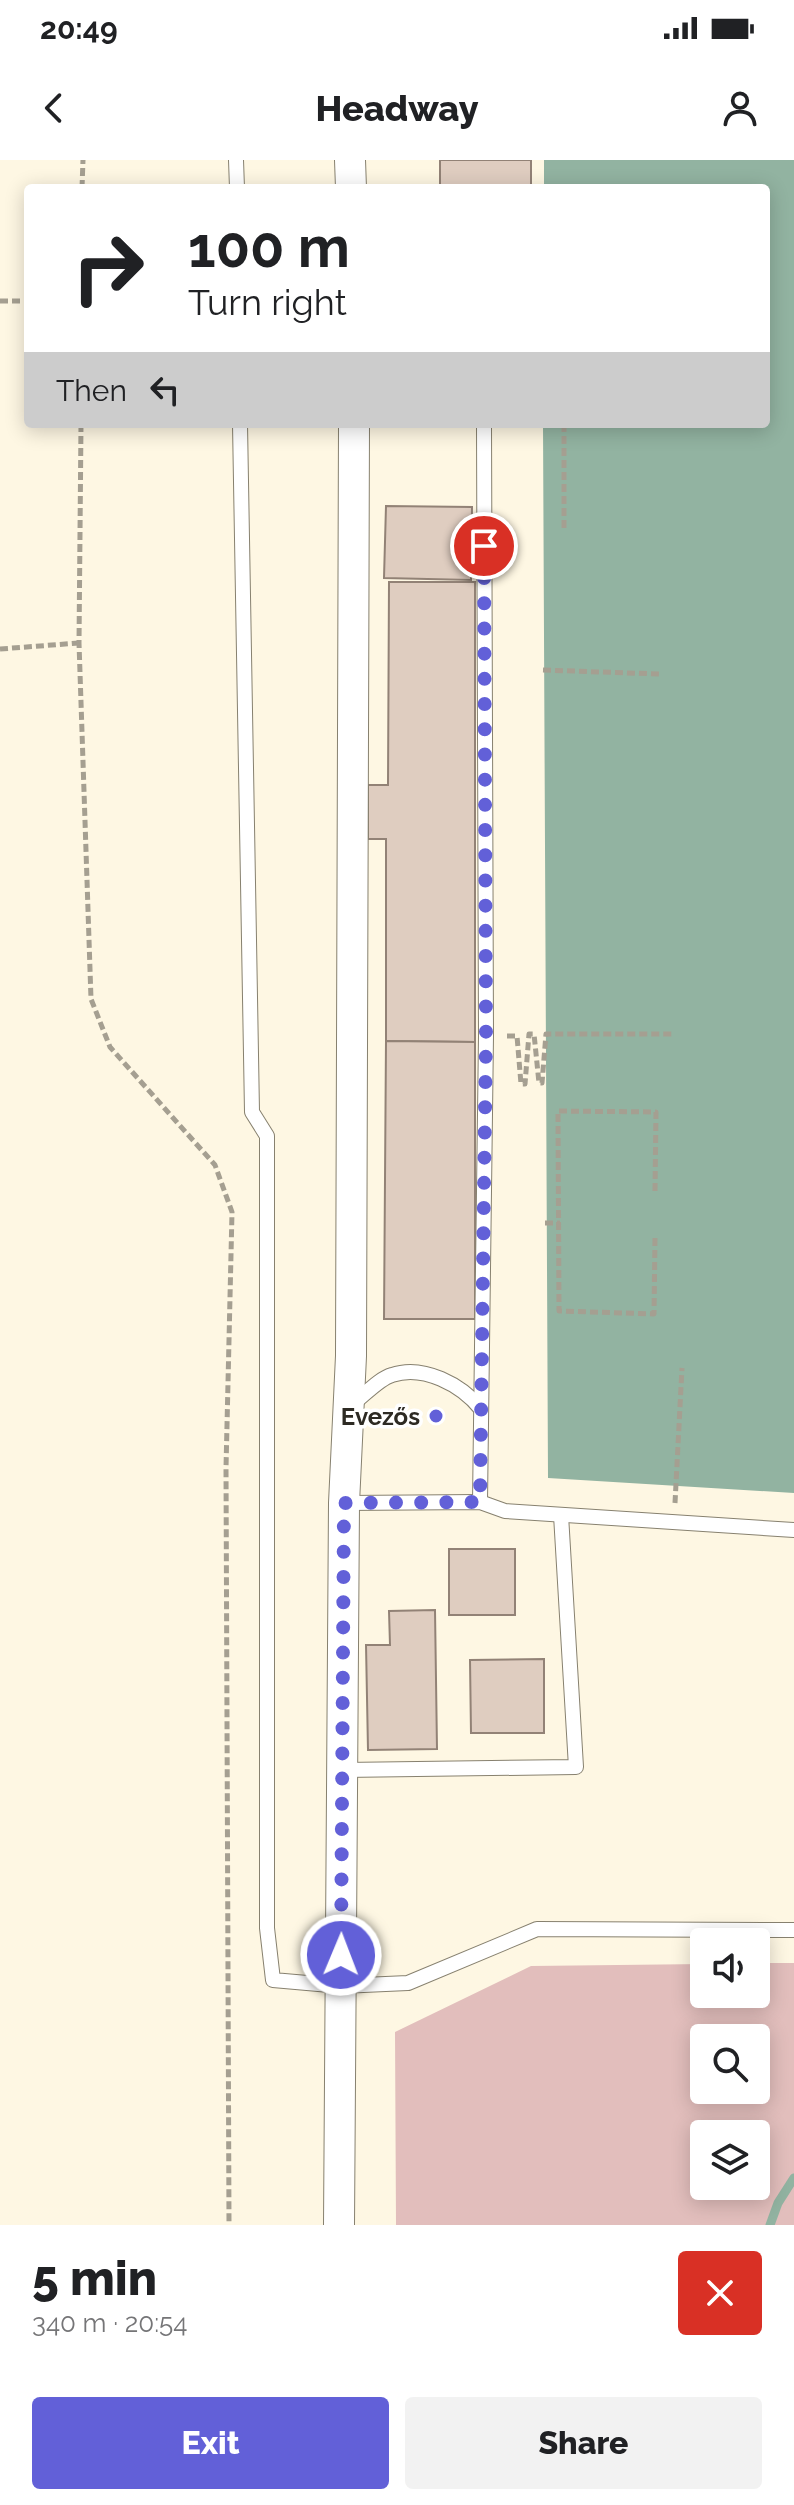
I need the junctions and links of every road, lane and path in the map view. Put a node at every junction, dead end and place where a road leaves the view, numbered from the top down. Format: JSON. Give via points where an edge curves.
{"nodes":[{"id":1,"x":83,"y":160,"type":"edge"},
{"id":2,"x":236,"y":160,"type":"edge"},
{"id":3,"x":350,"y":160,"type":"edge"},
{"id":4,"x":82,"y":184,"type":"edge"},
{"id":5,"x":237,"y":184,"type":"edge"},
{"id":6,"x":351,"y":184,"type":"edge"},
{"id":7,"x":0,"y":301,"type":"edge"},
{"id":8,"x":24,"y":301,"type":"edge"},
{"id":9,"x":81,"y":428,"type":"edge"},
{"id":10,"x":240,"y":428,"type":"edge"},
{"id":11,"x":354,"y":428,"type":"edge"},
{"id":12,"x":484,"y":428,"type":"edge"},
{"id":13,"x":564,"y":428,"type":"edge"},
{"id":14,"x":564,"y":531,"type":"dead end"},
{"id":15,"x":79,"y":643,"type":"junction"},
{"id":16,"x":0,"y":649,"type":"edge"},
{"id":17,"x":543,"y":670,"type":"dead end"},
{"id":18,"x":659,"y":674,"type":"dead end"},
{"id":19,"x":675,"y":1034,"type":"dead end"},
{"id":20,"x":486,"y":1036,"type":"junction"},
{"id":21,"x":655,"y":1191,"type":"dead end"},
{"id":22,"x":545,"y":1223,"type":"dead end"},
{"id":23,"x":560,"y":1223,"type":"junction"},
{"id":24,"x":655,"y":1238,"type":"dead end"},
{"id":25,"x":682,"y":1368,"type":"dead end"},
{"id":26,"x":349,"y":1408,"type":"junction"},
{"id":27,"x":481,"y":1409,"type":"junction"},
{"id":28,"x":480,"y":1502,"type":"junction"},
{"id":29,"x":344,"y":1503,"type":"junction"},
{"id":30,"x":675,"y":1508,"type":"dead end"},
{"id":31,"x":561,"y":1515,"type":"junction"},
{"id":32,"x":794,"y":1530,"type":"edge"},
{"id":33,"x":343,"y":1770,"type":"junction"},
{"id":34,"x":794,"y":1930,"type":"edge"},
{"id":35,"x":341,"y":1986,"type":"junction"},
{"id":36,"x":229,"y":2225,"type":"edge"},
{"id":37,"x":339,"y":2225,"type":"edge"}],
"edges":[{"from":1,"to":4,"type":"path"},
{"from":2,"to":5,"type":"lane"},
{"from":3,"to":6,"type":"street"},
{"from":7,"to":8,"type":"path"},
{"from":9,"to":15,"type":"path"},
{"from":10,"to":35,"type":"lane","via":[[252,1112],[267,1136],[267,1928],[273,1980]]},
{"from":11,"to":26,"type":"street"},
{"from":12,"to":20,"type":"lane"},
{"from":13,"to":14,"type":"path"},
{"from":15,"to":16,"type":"path"},
{"from":15,"to":36,"type":"path","via":[[91,999],[110,1047],[215,1165],[232,1212],[226,1468]]},
{"from":17,"to":18,"type":"path"},
{"from":19,"to":20,"type":"path","via":[[546,1034],[539,1083],[534,1034],[529,1034],[525,1084],[517,1036]]},
{"from":20,"to":27,"type":"lane"},
{"from":21,"to":23,"type":"path","via":[[656,1112],[558,1111]]},
{"from":22,"to":23,"type":"path"},
{"from":23,"to":24,"type":"path","via":[[559,1311],[654,1314]]},
{"from":25,"to":30,"type":"path"},
{"from":26,"to":27,"type":"lane","via":[[391,1375],[433,1374]]},
{"from":26,"to":29,"type":"street"},
{"from":27,"to":28,"type":"lane"},
{"from":28,"to":29,"type":"lane"},
{"from":28,"to":31,"type":"lane","via":[[505,1511]]},
{"from":29,"to":33,"type":"street"},
{"from":31,"to":32,"type":"lane"},
{"from":31,"to":33,"type":"lane","via":[[576,1767]]},
{"from":33,"to":35,"type":"street"},
{"from":34,"to":35,"type":"lane","via":[[537,1929],[408,1983]]},
{"from":35,"to":37,"type":"street"}]}
